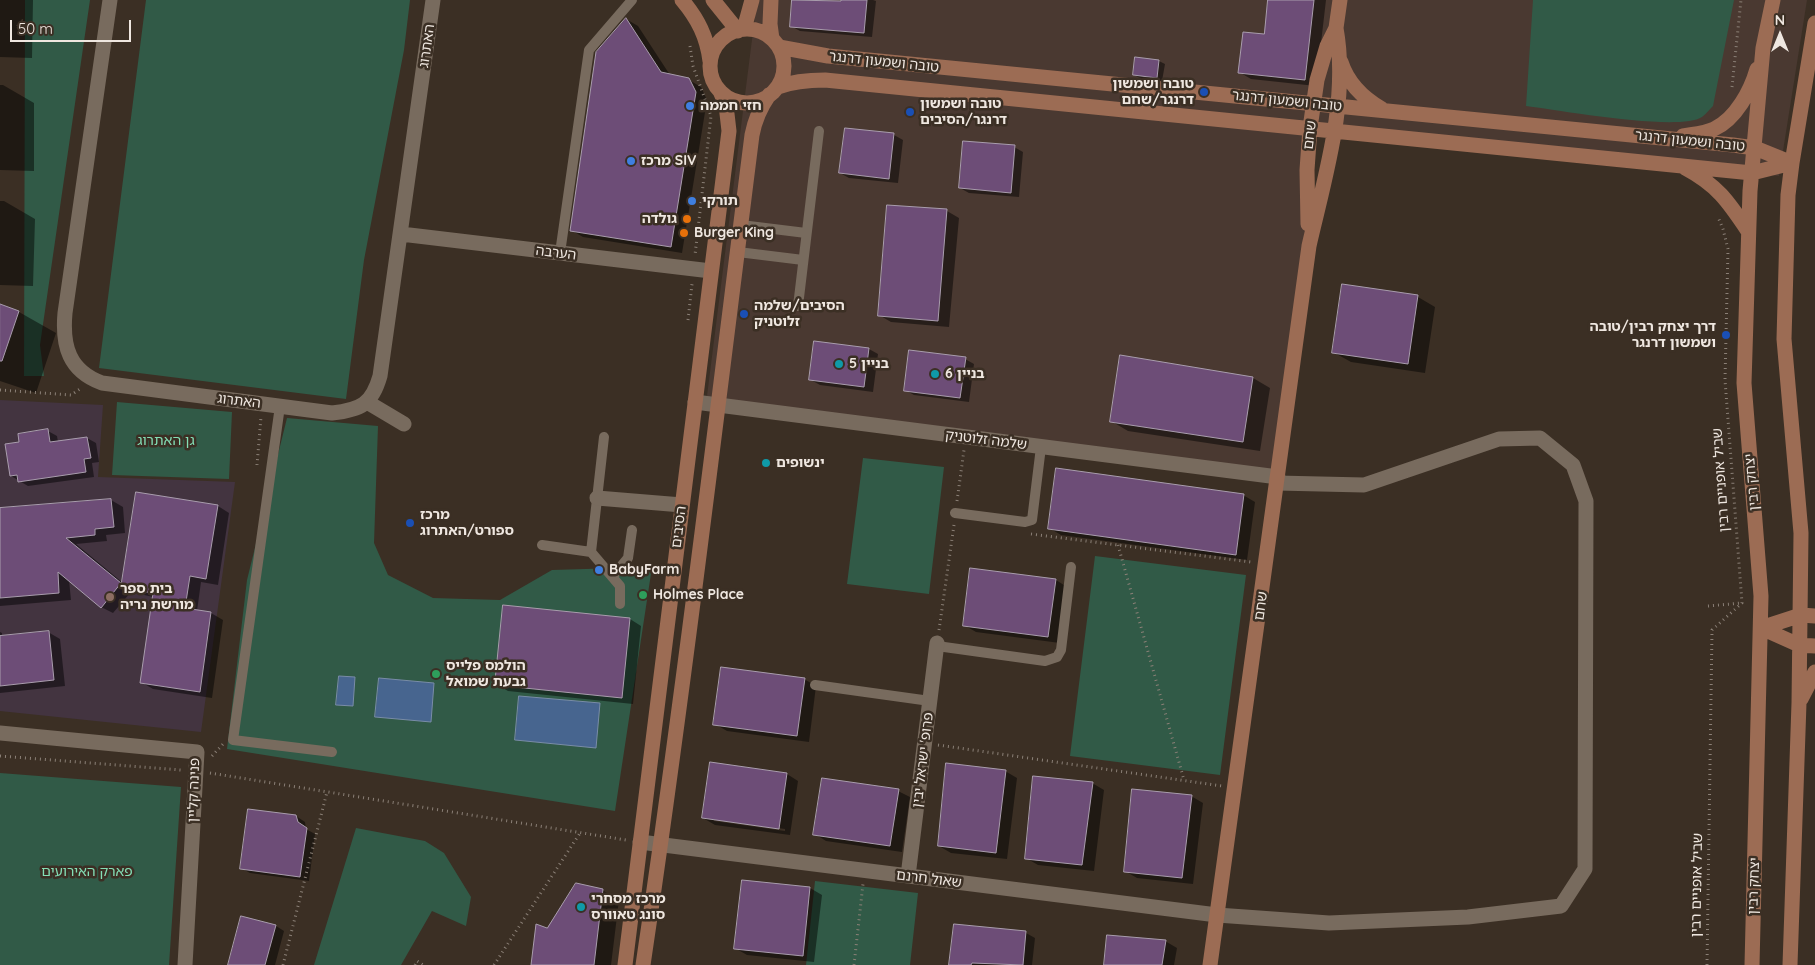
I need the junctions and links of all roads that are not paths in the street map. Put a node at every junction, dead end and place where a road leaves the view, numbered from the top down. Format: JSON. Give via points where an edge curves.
{"nodes":[{"id":1,"x":110,"y":0,"type":"edge"},
{"id":2,"x":433,"y":0,"type":"edge"},
{"id":3,"x":632,"y":0,"type":"edge"},
{"id":4,"x":682,"y":0,"type":"edge"},
{"id":5,"x":713,"y":0,"type":"edge"},
{"id":6,"x":752,"y":0,"type":"edge"},
{"id":7,"x":771,"y":0,"type":"edge"},
{"id":8,"x":1340,"y":0,"type":"edge"},
{"id":9,"x":1773,"y":0,"type":"edge"},
{"id":10,"x":1815,"y":23,"type":"edge"},
{"id":11,"x":1336,"y":28,"type":"junction"},
{"id":12,"x":741,"y":30,"type":"junction"},
{"id":13,"x":775,"y":43,"type":"junction"},
{"id":14,"x":1763,"y":48,"type":"junction"},
{"id":15,"x":1339,"y":56,"type":"junction"},
{"id":16,"x":710,"y":67,"type":"junction"},
{"id":17,"x":720,"y":90,"type":"junction"},
{"id":18,"x":773,"y":91,"type":"junction"},
{"id":19,"x":1314,"y":104,"type":"junction"},
{"id":20,"x":1337,"y":106,"type":"junction"},
{"id":21,"x":1386,"y":111,"type":"junction"},
{"id":22,"x":1310,"y":128,"type":"junction"},
{"id":23,"x":1333,"y":130,"type":"junction"},
{"id":24,"x":819,"y":131,"type":"dead end"},
{"id":25,"x":1664,"y":139,"type":"junction"},
{"id":26,"x":1755,"y":148,"type":"junction"},
{"id":27,"x":1792,"y":163,"type":"junction"},
{"id":28,"x":1677,"y":164,"type":"junction"},
{"id":29,"x":1752,"y":172,"type":"junction"},
{"id":30,"x":741,"y":225,"type":"junction"},
{"id":31,"x":1748,"y":231,"type":"junction"},
{"id":32,"x":806,"y":233,"type":"junction"},
{"id":33,"x":401,"y":234,"type":"junction"},
{"id":34,"x":1309,"y":246,"type":"junction"},
{"id":35,"x":738,"y":252,"type":"junction"},
{"id":36,"x":560,"y":253,"type":"junction"},
{"id":37,"x":803,"y":260,"type":"junction"},
{"id":38,"x":711,"y":271,"type":"junction"},
{"id":39,"x":798,"y":306,"type":"dead end"},
{"id":40,"x":368,"y":402,"type":"junction"},
{"id":41,"x":695,"y":402,"type":"junction"},
{"id":42,"x":280,"y":406,"type":"junction"},
{"id":43,"x":719,"y":406,"type":"junction"},
{"id":44,"x":404,"y":424,"type":"dead end"},
{"id":45,"x":604,"y":437,"type":"dead end"},
{"id":46,"x":1041,"y":447,"type":"junction"},
{"id":47,"x":1278,"y":480,"type":"junction"},
{"id":48,"x":597,"y":498,"type":"junction"},
{"id":49,"x":682,"y":505,"type":"junction"},
{"id":50,"x":955,"y":513,"type":"road end"},
{"id":51,"x":632,"y":530,"type":"dead end"},
{"id":52,"x":1801,"y":532,"type":"junction"},
{"id":53,"x":542,"y":545,"type":"dead end"},
{"id":54,"x":591,"y":552,"type":"junction"},
{"id":55,"x":1071,"y":567,"type":"dead end"},
{"id":56,"x":613,"y":576,"type":"junction"},
{"id":57,"x":1815,"y":588,"type":"edge"},
{"id":58,"x":620,"y":604,"type":"dead end"},
{"id":59,"x":1808,"y":616,"type":"edge"},
{"id":60,"x":1761,"y":628,"type":"junction"},
{"id":61,"x":937,"y":644,"type":"joint"},
{"id":62,"x":1799,"y":644,"type":"junction"},
{"id":63,"x":1815,"y":646,"type":"edge"},
{"id":64,"x":1815,"y":672,"type":"edge"},
{"id":65,"x":815,"y":685,"type":"dead end"},
{"id":66,"x":930,"y":701,"type":"junction"},
{"id":67,"x":1799,"y":703,"type":"junction"},
{"id":68,"x":0,"y":733,"type":"edge"},
{"id":69,"x":332,"y":752,"type":"dead end"},
{"id":70,"x":640,"y":842,"type":"junction"},
{"id":71,"x":661,"y":845,"type":"junction"},
{"id":72,"x":908,"y":876,"type":"junction"},
{"id":73,"x":1217,"y":915,"type":"junction"},
{"id":74,"x":185,"y":965,"type":"edge"},
{"id":75,"x":625,"y":965,"type":"edge"},
{"id":76,"x":643,"y":965,"type":"edge"},
{"id":77,"x":1210,"y":965,"type":"edge"},
{"id":78,"x":1752,"y":965,"type":"edge"},
{"id":79,"x":1790,"y":965,"type":"edge"}],
"edges":[{"from":1,"to":42,"type":"street","name":"האתרוג","via":[[64,329],[66,345],[82,373],[102,382]]},
{"from":2,"to":33,"type":"street","name":"האתרוג"},
{"from":3,"to":36,"type":"lane","via":[[589,50]]},
{"from":4,"to":16,"type":"street","via":[[704,34]]},
{"from":5,"to":12,"type":"street"},
{"from":6,"to":12,"type":"street"},
{"from":7,"to":13,"type":"street","via":[[770,24]]},
{"from":8,"to":11,"type":"street","name":"שחם"},
{"from":9,"to":14,"type":"street","name":"יצחק רבין"},
{"from":10,"to":27,"type":"street"},
{"from":11,"to":15,"type":"street","name":"שחם"},
{"from":11,"to":19,"type":"street","name":"שחם","via":[[1322,62]]},
{"from":12,"to":13,"type":"street","via":[[763,33]]},
{"from":12,"to":16,"type":"street","via":[[726,36],[718,44]]},
{"from":13,"to":18,"type":"street","via":[[783,57],[784,67]]},
{"from":13,"to":19,"type":"street","name":"טובה ושמעון דרנגר","via":[[828,56]]},
{"from":14,"to":25,"type":"street","via":[[1747,94],[1725,122],[1700,133]]},
{"from":14,"to":26,"type":"street","name":"יצחק רבין"},
{"from":15,"to":20,"type":"street","name":"שחם"},
{"from":15,"to":21,"type":"street","via":[[1356,88]]},
{"from":16,"to":17,"type":"street"},
{"from":17,"to":18,"type":"street","via":[[728,98],[749,103]]},
{"from":17,"to":38,"type":"street","name":"הסיבים","via":[[726,105],[728,131]]},
{"from":18,"to":22,"type":"street","name":"טובה ושמעון דרנגר","via":[[791,82],[825,80]]},
{"from":18,"to":30,"type":"street","name":"הסיבים","via":[[755,119]]},
{"from":19,"to":20,"type":"street","name":"טובה ושמעון דרנגר"},
{"from":19,"to":22,"type":"street","name":"שחם"},
{"from":20,"to":21,"type":"street","name":"טובה ושמעון דרנגר"},
{"from":20,"to":23,"type":"street","name":"שחם"},
{"from":21,"to":25,"type":"street","name":"טובה ושמעון דרנגר"},
{"from":22,"to":23,"type":"street","name":"טובה ושמעון דרנגר"},
{"from":22,"to":34,"type":"street","name":"שחם","via":[[1307,170]]},
{"from":23,"to":28,"type":"street","name":"טובה ושמעון דרנגר"},
{"from":23,"to":34,"type":"street","name":"שחם"},
{"from":24,"to":32,"type":"lane"},
{"from":25,"to":26,"type":"street","name":"טובה ושמעון דרנגר"},
{"from":26,"to":27,"type":"street","name":"טובה ושמעון דרנגר"},
{"from":26,"to":29,"type":"street","name":"יצחק רבין"},
{"from":27,"to":29,"type":"street","name":"טובה ושמעון דרנגר"},
{"from":27,"to":52,"type":"street","via":[[1788,195],[1784,339]]},
{"from":28,"to":29,"type":"street","name":"טובה ושמעון דרנגר"},
{"from":28,"to":31,"type":"street","via":[[1719,191]]},
{"from":29,"to":31,"type":"street","name":"יצחק רבין"},
{"from":30,"to":32,"type":"lane"},
{"from":30,"to":35,"type":"street","name":"הסיבים"},
{"from":31,"to":60,"type":"street","name":"יצחק רבין","via":[[1744,383]]},
{"from":32,"to":37,"type":"lane"},
{"from":33,"to":36,"type":"street","name":"הערבה"},
{"from":33,"to":40,"type":"street","name":"האתרוג","via":[[380,376]]},
{"from":34,"to":47,"type":"street","name":"שחם"},
{"from":35,"to":37,"type":"lane"},
{"from":35,"to":43,"type":"street","name":"הסיבים"},
{"from":36,"to":38,"type":"street","name":"הערבה"},
{"from":37,"to":39,"type":"lane"},
{"from":38,"to":41,"type":"street","name":"הסיבים"},
{"from":40,"to":42,"type":"street","name":"האתרוג","via":[[358,408],[332,413]]},
{"from":40,"to":44,"type":"street"},
{"from":41,"to":43,"type":"street","name":"שלמה זלוטניק"},
{"from":41,"to":49,"type":"street","name":"הסיבים"},
{"from":42,"to":69,"type":"lane","via":[[233,740]]},
{"from":43,"to":46,"type":"street","name":"שלמה זלוטניק"},
{"from":43,"to":71,"type":"street","name":"הסיבים"},
{"from":45,"to":48,"type":"lane"},
{"from":46,"to":47,"type":"street","name":"שלמה זלוטניק"},
{"from":46,"to":50,"type":"lane","via":[[1032,520],[1026,522]]},
{"from":47,"to":73,"type":"street","name":"שחם"},
{"from":47,"to":73,"type":"street","name":"שלמה זלוטניק","via":[[1364,485],[1499,439],[1540,438],[1573,465],[1586,501],[1585,869],[1560,906],[1468,917],[1329,923]]},
{"from":48,"to":49,"type":"street"},
{"from":48,"to":54,"type":"lane"},
{"from":49,"to":70,"type":"street","name":"הסיבים"},
{"from":51,"to":56,"type":"lane","via":[[628,558]]},
{"from":52,"to":57,"type":"street","via":[[1811,584]]},
{"from":52,"to":59,"type":"street"},
{"from":53,"to":54,"type":"lane"},
{"from":54,"to":56,"type":"lane"},
{"from":55,"to":61,"type":"lane","via":[[1061,650],[1057,657],[1045,661]]},
{"from":56,"to":58,"type":"lane","via":[[620,586]]},
{"from":59,"to":60,"type":"street"},
{"from":59,"to":62,"type":"street"},
{"from":60,"to":62,"type":"street"},
{"from":60,"to":78,"type":"street","name":"יצחק רבין"},
{"from":61,"to":66,"type":"street","name":"פרופ' ישראל יבין"},
{"from":62,"to":63,"type":"street"},
{"from":62,"to":67,"type":"street"},
{"from":64,"to":67,"type":"street"},
{"from":65,"to":66,"type":"lane"},
{"from":66,"to":72,"type":"street","name":"פרופ' ישראל יבין"},
{"from":67,"to":79,"type":"street"},
{"from":68,"to":74,"type":"street","name":"פנינה קליין","via":[[197,752]]},
{"from":70,"to":71,"type":"street","name":"שאול חרנם"},
{"from":70,"to":75,"type":"street","name":"הסיבים"},
{"from":71,"to":72,"type":"street","name":"שאול חרנם"},
{"from":71,"to":76,"type":"street","name":"הסיבים"},
{"from":72,"to":73,"type":"street","name":"שאול חרנם"},
{"from":73,"to":77,"type":"street","name":"שחם"}]}
